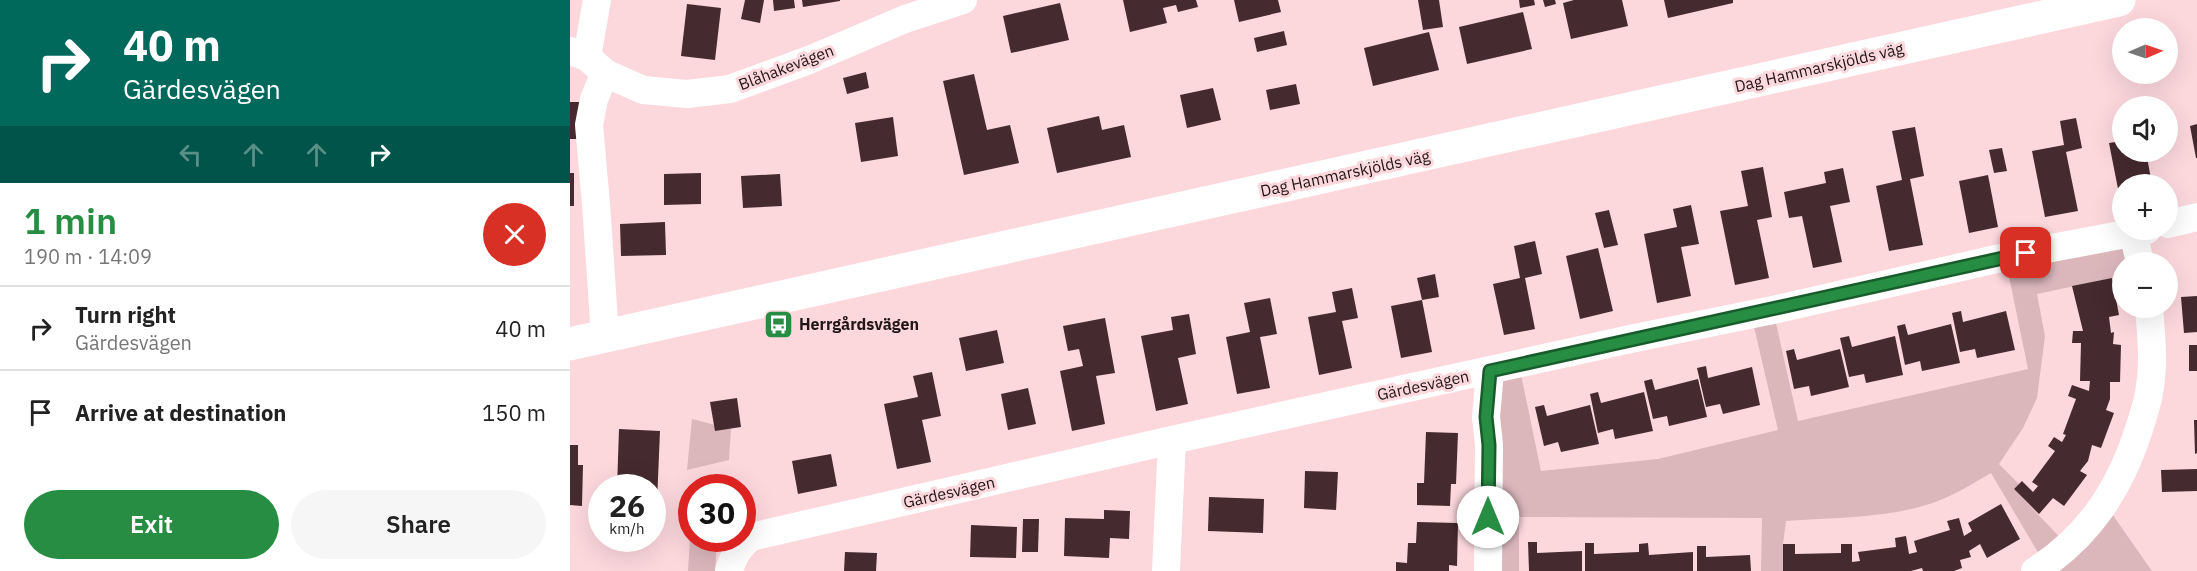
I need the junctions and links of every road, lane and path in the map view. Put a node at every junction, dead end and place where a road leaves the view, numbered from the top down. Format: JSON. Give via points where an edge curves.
{"nodes":[{"id":1,"x":597,"y":0,"type":"edge"},
{"id":2,"x":963,"y":0,"type":"edge"},
{"id":3,"x":2119,"y":0,"type":"edge"},
{"id":4,"x":587,"y":60,"type":"edge"},
{"id":5,"x":2197,"y":217,"type":"edge"},
{"id":6,"x":2178,"y":222,"type":"edge"},
{"id":7,"x":2112,"y":236,"type":"edge"},
{"id":8,"x":2150,"y":318,"type":"edge"},
{"id":9,"x":605,"y":336,"type":"junction"},
{"id":10,"x":570,"y":344,"type":"edge"},
{"id":11,"x":1490,"y":371,"type":"junction"},
{"id":12,"x":1173,"y":440,"type":"junction"},
{"id":13,"x":734,"y":559,"type":"edge"},
{"id":14,"x":1166,"y":571,"type":"edge"},
{"id":15,"x":1488,"y":571,"type":"edge"},
{"id":16,"x":2035,"y":571,"type":"edge"}],
"edges":[{"from":1,"to":4,"type":"street"},
{"from":2,"to":4,"type":"street","name":"Blåhakevägen","via":[[730,88],[687,94],[643,90]]},
{"from":3,"to":9,"type":"main road","name":"Dag Hammarskjölds väg"},
{"from":4,"to":9,"type":"street","via":[[594,99],[589,125]]},
{"from":5,"to":6,"type":"street"},
{"from":7,"to":11,"type":"street","name":"Gärdesvägen"},
{"from":8,"to":16,"type":"street","via":[[2150,386],[2127,466],[2105,504],[2079,535]]},
{"from":9,"to":10,"type":"main road","name":"Dag Hammarskjölds väg"},
{"from":11,"to":12,"type":"street","name":"Gärdesvägen"},
{"from":11,"to":15,"type":"street","via":[[1486,417]]},
{"from":12,"to":13,"type":"street","name":"Gärdesvägen","via":[[751,537]]},
{"from":12,"to":14,"type":"street"}]}
